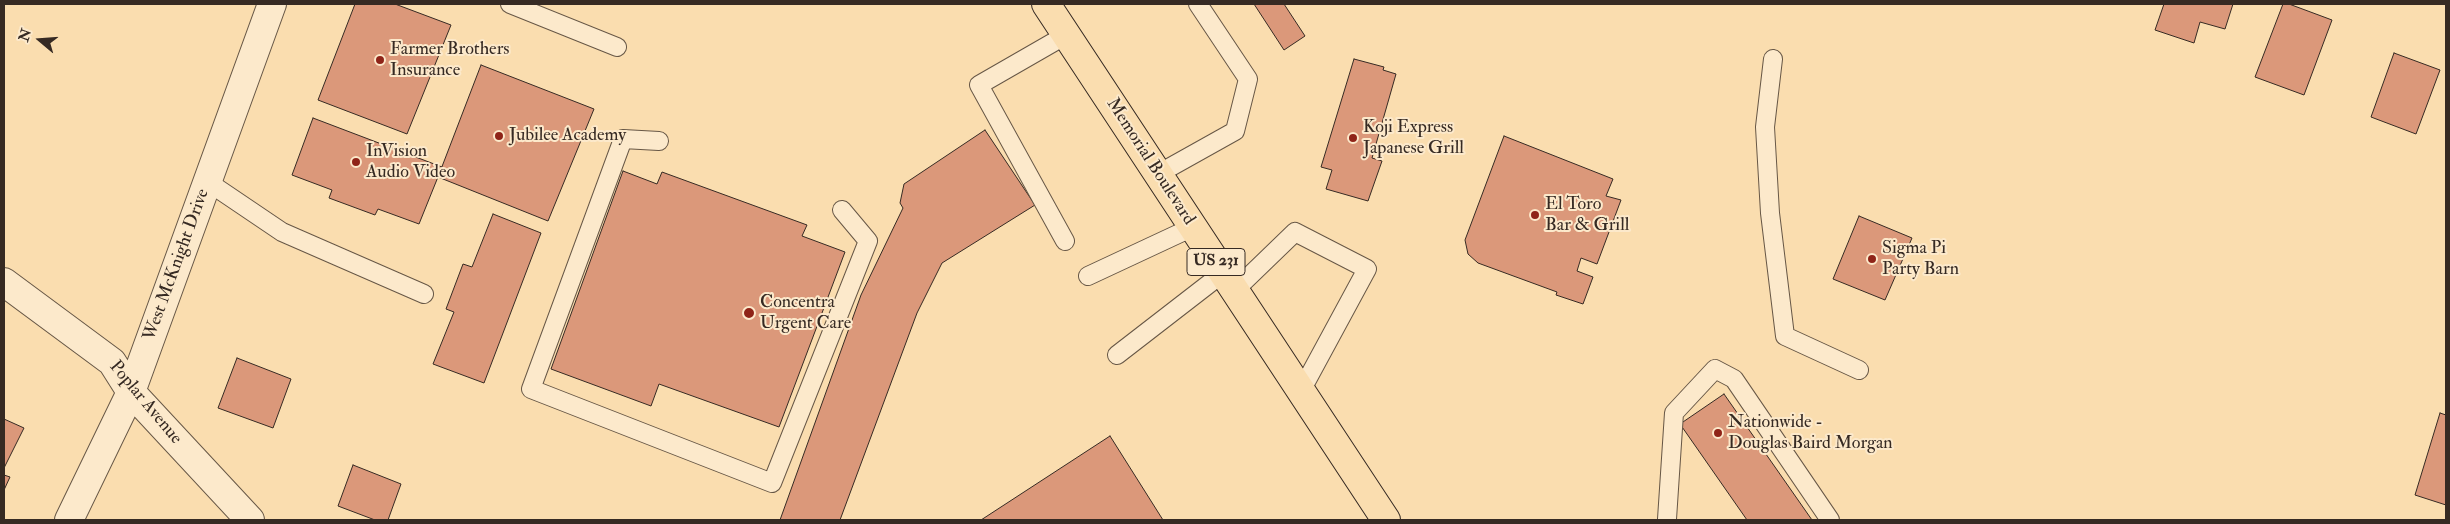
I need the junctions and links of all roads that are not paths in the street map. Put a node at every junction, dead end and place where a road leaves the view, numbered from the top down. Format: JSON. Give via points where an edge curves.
{"nodes":[{"id":1,"x":272,"y":4,"type":"edge"},
{"id":2,"x":510,"y":4,"type":"edge"},
{"id":3,"x":1046,"y":4,"type":"edge"},
{"id":4,"x":1198,"y":4,"type":"edge"},
{"id":5,"x":1066,"y":35,"type":"junction"},
{"id":6,"x":617,"y":47,"type":"dead end"},
{"id":7,"x":1773,"y":59,"type":"dead end"},
{"id":8,"x":659,"y":141,"type":"dead end"},
{"id":9,"x":1158,"y":174,"type":"junction"},
{"id":10,"x":208,"y":182,"type":"junction"},
{"id":11,"x":842,"y":210,"type":"dead end"},
{"id":12,"x":1193,"y":227,"type":"junction"},
{"id":13,"x":1065,"y":242,"type":"dead end"},
{"id":14,"x":1088,"y":276,"type":"dead end"},
{"id":15,"x":4,"y":282,"type":"edge"},
{"id":16,"x":1229,"y":282,"type":"junction"},
{"id":17,"x":424,"y":294,"type":"dead end"},
{"id":18,"x":1117,"y":355,"type":"dead end"},
{"id":19,"x":1859,"y":370,"type":"dead end"},
{"id":20,"x":1301,"y":391,"type":"junction"},
{"id":21,"x":130,"y":392,"type":"junction"},
{"id":22,"x":1667,"y":519,"type":"dead end"},
{"id":23,"x":69,"y":520,"type":"edge"},
{"id":24,"x":250,"y":520,"type":"edge"},
{"id":25,"x":1386,"y":520,"type":"edge"},
{"id":26,"x":1830,"y":520,"type":"edge"}],
"edges":[{"from":1,"to":10,"type":"street","name":"West McKnight Drive"},
{"from":2,"to":6,"type":"lane"},
{"from":3,"to":5,"type":"main road","name":"Memorial Boulevard","number":"US 231"},
{"from":4,"to":9,"type":"lane","via":[[1248,79],[1235,131]]},
{"from":5,"to":9,"type":"main road","name":"Memorial Boulevard","number":"US 231"},
{"from":5,"to":13,"type":"lane","via":[[979,85]]},
{"from":7,"to":19,"type":"lane","via":[[1765,127],[1770,213],[1785,336]]},
{"from":8,"to":11,"type":"lane","via":[[623,139],[531,389],[772,483],[868,241]]},
{"from":9,"to":12,"type":"main road","name":"Memorial Boulevard","number":"US 231"},
{"from":10,"to":17,"type":"lane","via":[[282,232]]},
{"from":10,"to":21,"type":"street","name":"West McKnight Drive"},
{"from":12,"to":14,"type":"lane"},
{"from":12,"to":16,"type":"main road","name":"Memorial Boulevard","number":"US 231"},
{"from":15,"to":21,"type":"street","name":"Poplar Avenue","via":[[112,362]]},
{"from":16,"to":18,"type":"lane"},
{"from":16,"to":20,"type":"main road","name":"Memorial Boulevard","number":"US 231"},
{"from":16,"to":20,"type":"lane","via":[[1295,232],[1367,269]]},
{"from":20,"to":25,"type":"main road","name":"Memorial Boulevard","number":"US 231"},
{"from":21,"to":23,"type":"street","name":"West McKnight Drive"},
{"from":21,"to":24,"type":"street","name":"Poplar Avenue"},
{"from":22,"to":26,"type":"lane","via":[[1674,413],[1715,369],[1734,379]]}]}
